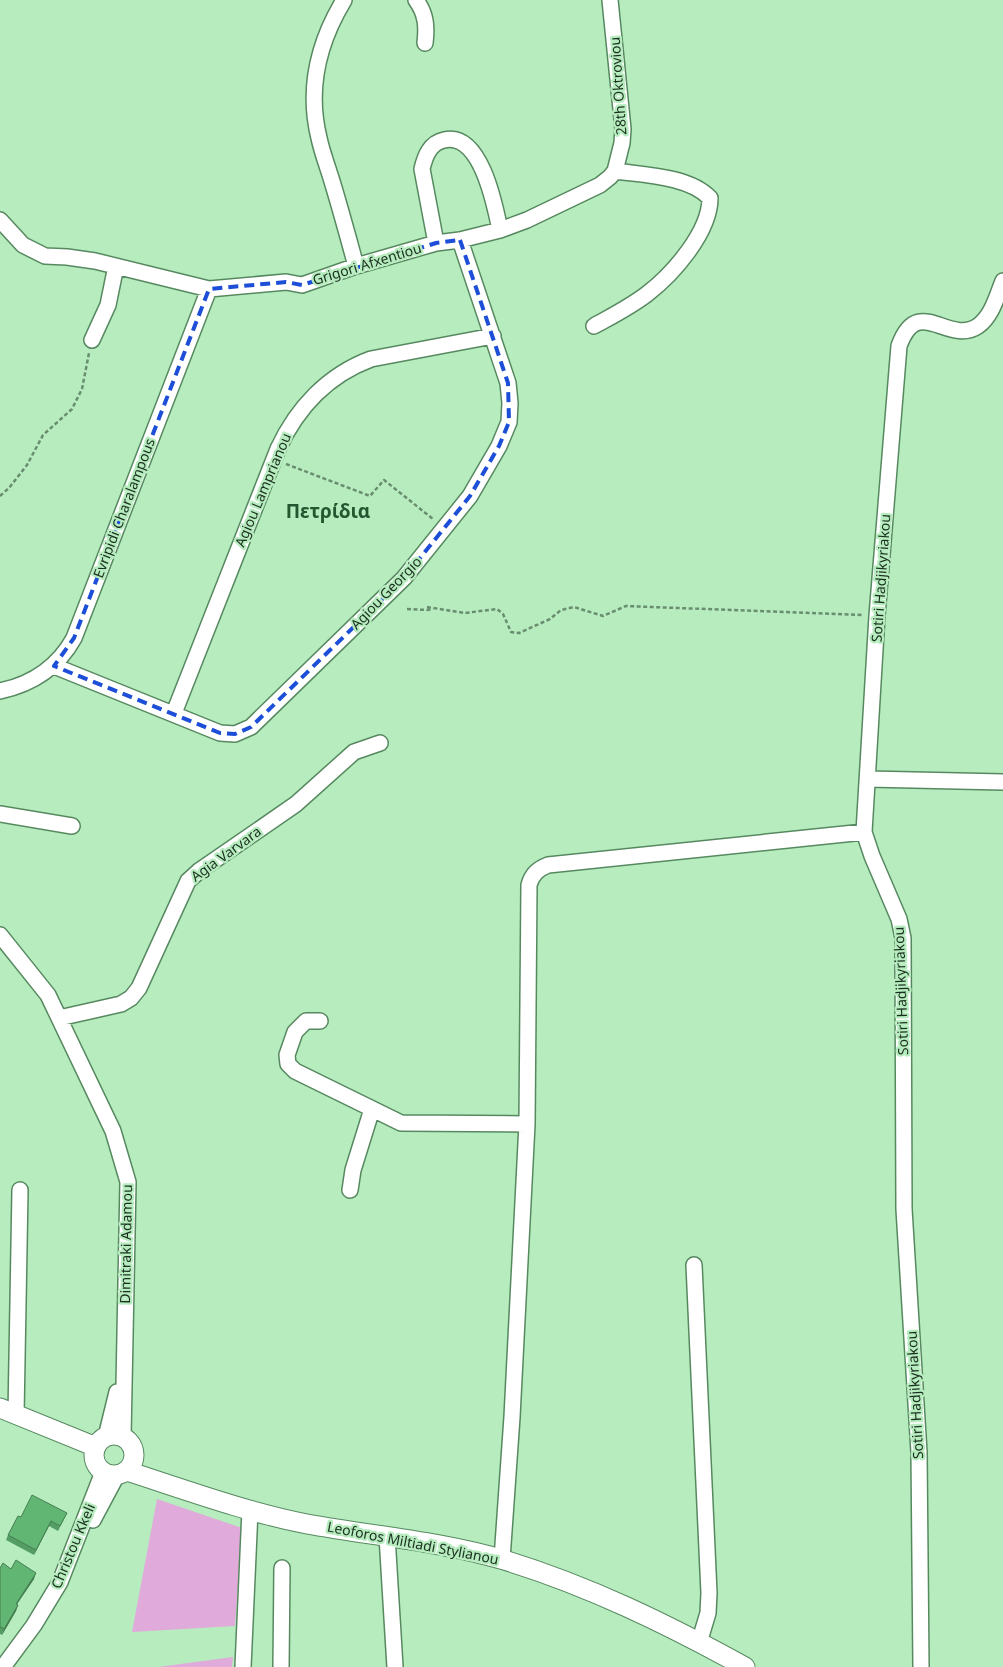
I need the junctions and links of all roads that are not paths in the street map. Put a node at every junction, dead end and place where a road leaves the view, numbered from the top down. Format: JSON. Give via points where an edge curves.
{"nodes":[{"id":1,"x":344,"y":0,"type":"edge"},
{"id":2,"x":416,"y":0,"type":"edge"},
{"id":3,"x":610,"y":0,"type":"edge"},
{"id":4,"x":425,"y":44,"type":"dead end"},
{"id":5,"x":615,"y":171,"type":"junction"},
{"id":6,"x":0,"y":220,"type":"edge"},
{"id":7,"x":500,"y":230,"type":"junction"},
{"id":8,"x":460,"y":240,"type":"junction"},
{"id":9,"x":436,"y":243,"type":"junction"},
{"id":10,"x":116,"y":266,"type":"junction"},
{"id":11,"x":356,"y":266,"type":"junction"},
{"id":12,"x":1003,"y":282,"type":"edge"},
{"id":13,"x":209,"y":289,"type":"junction"},
{"id":14,"x":594,"y":326,"type":"dead end"},
{"id":15,"x":493,"y":336,"type":"junction"},
{"id":16,"x":92,"y":340,"type":"road end"},
{"id":17,"x":54,"y":666,"type":"junction"},
{"id":18,"x":0,"y":691,"type":"edge"},
{"id":19,"x":174,"y":713,"type":"junction"},
{"id":20,"x":380,"y":743,"type":"dead end"},
{"id":21,"x":868,"y":779,"type":"junction"},
{"id":22,"x":1003,"y":782,"type":"edge"},
{"id":23,"x":0,"y":814,"type":"edge"},
{"id":24,"x":72,"y":826,"type":"dead end"},
{"id":25,"x":864,"y":832,"type":"junction"},
{"id":26,"x":0,"y":935,"type":"edge"},
{"id":27,"x":59,"y":1018,"type":"junction"},
{"id":28,"x":320,"y":1021,"type":"dead end"},
{"id":29,"x":372,"y":1109,"type":"junction"},
{"id":30,"x":527,"y":1124,"type":"junction"},
{"id":31,"x":20,"y":1190,"type":"dead end"},
{"id":32,"x":350,"y":1190,"type":"dead end"},
{"id":33,"x":694,"y":1266,"type":"dead end"},
{"id":34,"x":12,"y":1414,"type":"edge"},
{"id":35,"x":114,"y":1456,"type":"junction"},
{"id":36,"x":250,"y":1510,"type":"junction"},
{"id":37,"x":387,"y":1536,"type":"junction"},
{"id":38,"x":502,"y":1559,"type":"junction"},
{"id":39,"x":282,"y":1568,"type":"dead end"},
{"id":40,"x":699,"y":1643,"type":"junction"},
{"id":41,"x":3,"y":1667,"type":"edge"},
{"id":42,"x":243,"y":1667,"type":"edge"},
{"id":43,"x":281,"y":1667,"type":"edge"},
{"id":44,"x":395,"y":1667,"type":"edge"},
{"id":45,"x":745,"y":1667,"type":"edge"},
{"id":46,"x":920,"y":1667,"type":"edge"}],
"edges":[{"from":1,"to":11,"type":"street","via":[[326,34],[317,63],[314,107],[319,139]]},
{"from":2,"to":4,"type":"street","via":[[426,18]]},
{"from":3,"to":5,"type":"street","name":"28th Oktroviou","via":[[623,129]]},
{"from":5,"to":7,"type":"street","name":"Grigori Afxentiou","via":[[590,190]]},
{"from":5,"to":14,"type":"street","via":[[692,186],[704,191],[710,198],[710,206],[691,247],[670,273],[647,294]]},
{"from":6,"to":10,"type":"street","name":"Grigori Afxentiou","via":[[23,246],[45,256],[67,256]]},
{"from":7,"to":8,"type":"street","name":"Grigori Afxentiou"},
{"from":7,"to":9,"type":"street","via":[[489,182],[475,155],[463,144],[444,140],[432,146],[422,169]]},
{"from":8,"to":9,"type":"street","name":"Grigori Afxentiou"},
{"from":8,"to":15,"type":"street","name":"Agiou Georgio"},
{"from":9,"to":11,"type":"street","name":"Grigori Afxentiou"},
{"from":10,"to":13,"type":"street","name":"Grigori Afxentiou"},
{"from":10,"to":16,"type":"street","via":[[108,305]]},
{"from":11,"to":13,"type":"street","name":"Grigori Afxentiou","via":[[302,285],[286,282]]},
{"from":12,"to":21,"type":"street","name":"Sotiri Hadjikyriakou","via":[[991,310],[978,326],[959,330],[919,322],[910,325],[899,346],[877,616]]},
{"from":13,"to":17,"type":"street","name":"Evripidi Charalampous","via":[[74,638]]},
{"from":15,"to":19,"type":"street","name":"Agiou Lamprianou","via":[[371,359],[355,365],[337,376],[299,412],[273,460]]},
{"from":15,"to":19,"type":"street","name":"Agiou Georgio","via":[[508,383],[509,422],[470,496],[404,578],[251,727],[235,734],[220,733]]},
{"from":17,"to":18,"type":"street","name":"Evripidi Charalampous","via":[[28,682]]},
{"from":17,"to":19,"type":"street","name":"Agiou Georgio"},
{"from":20,"to":27,"type":"street","name":"Agia Varvara","via":[[354,752],[296,804],[188,881],[139,988],[131,998],[121,1004]]},
{"from":21,"to":22,"type":"street"},
{"from":21,"to":25,"type":"street","name":"Sotiri Hadjikyriakou"},
{"from":23,"to":24,"type":"street"},
{"from":25,"to":30,"type":"street","via":[[540,868],[529,885]]},
{"from":25,"to":46,"type":"street","name":"Sotiri Hadjikyriakou","via":[[899,919],[903,938],[904,1209],[919,1452]]},
{"from":26,"to":27,"type":"street","name":"Dimitraki Adamou","via":[[48,995]]},
{"from":27,"to":35,"type":"street","name":"Dimitraki Adamou","via":[[113,1131],[128,1182],[124,1364]]},
{"from":28,"to":29,"type":"street","via":[[306,1022],[295,1032],[287,1055],[288,1064],[295,1071]]},
{"from":29,"to":30,"type":"street","via":[[401,1123]]},
{"from":29,"to":32,"type":"street","via":[[352,1170]]},
{"from":30,"to":38,"type":"street"},
{"from":31,"to":34,"type":"street"},
{"from":33,"to":40,"type":"street","via":[[709,1593],[708,1614]]},
{"from":34,"to":35,"type":"main road","name":"Leoforos Miltiadi Stylianou"},
{"from":35,"to":36,"type":"main road","name":"Leoforos Miltiadi Stylianou","via":[[201,1494]]},
{"from":35,"to":41,"type":"street","name":"Christou Kkeli","via":[[60,1582],[34,1626]]},
{"from":36,"to":37,"type":"main road","name":"Leoforos Miltiadi Stylianou","via":[[309,1524]]},
{"from":36,"to":42,"type":"street"},
{"from":37,"to":38,"type":"main road","name":"Leoforos Miltiadi Stylianou"},
{"from":37,"to":44,"type":"street"},
{"from":38,"to":40,"type":"main road","name":"Leoforos Miltiadi Stylianou","via":[[589,1589]]},
{"from":39,"to":43,"type":"street"},
{"from":40,"to":45,"type":"main road","name":"Leoforos Miltiadi Stylianou"}]}
